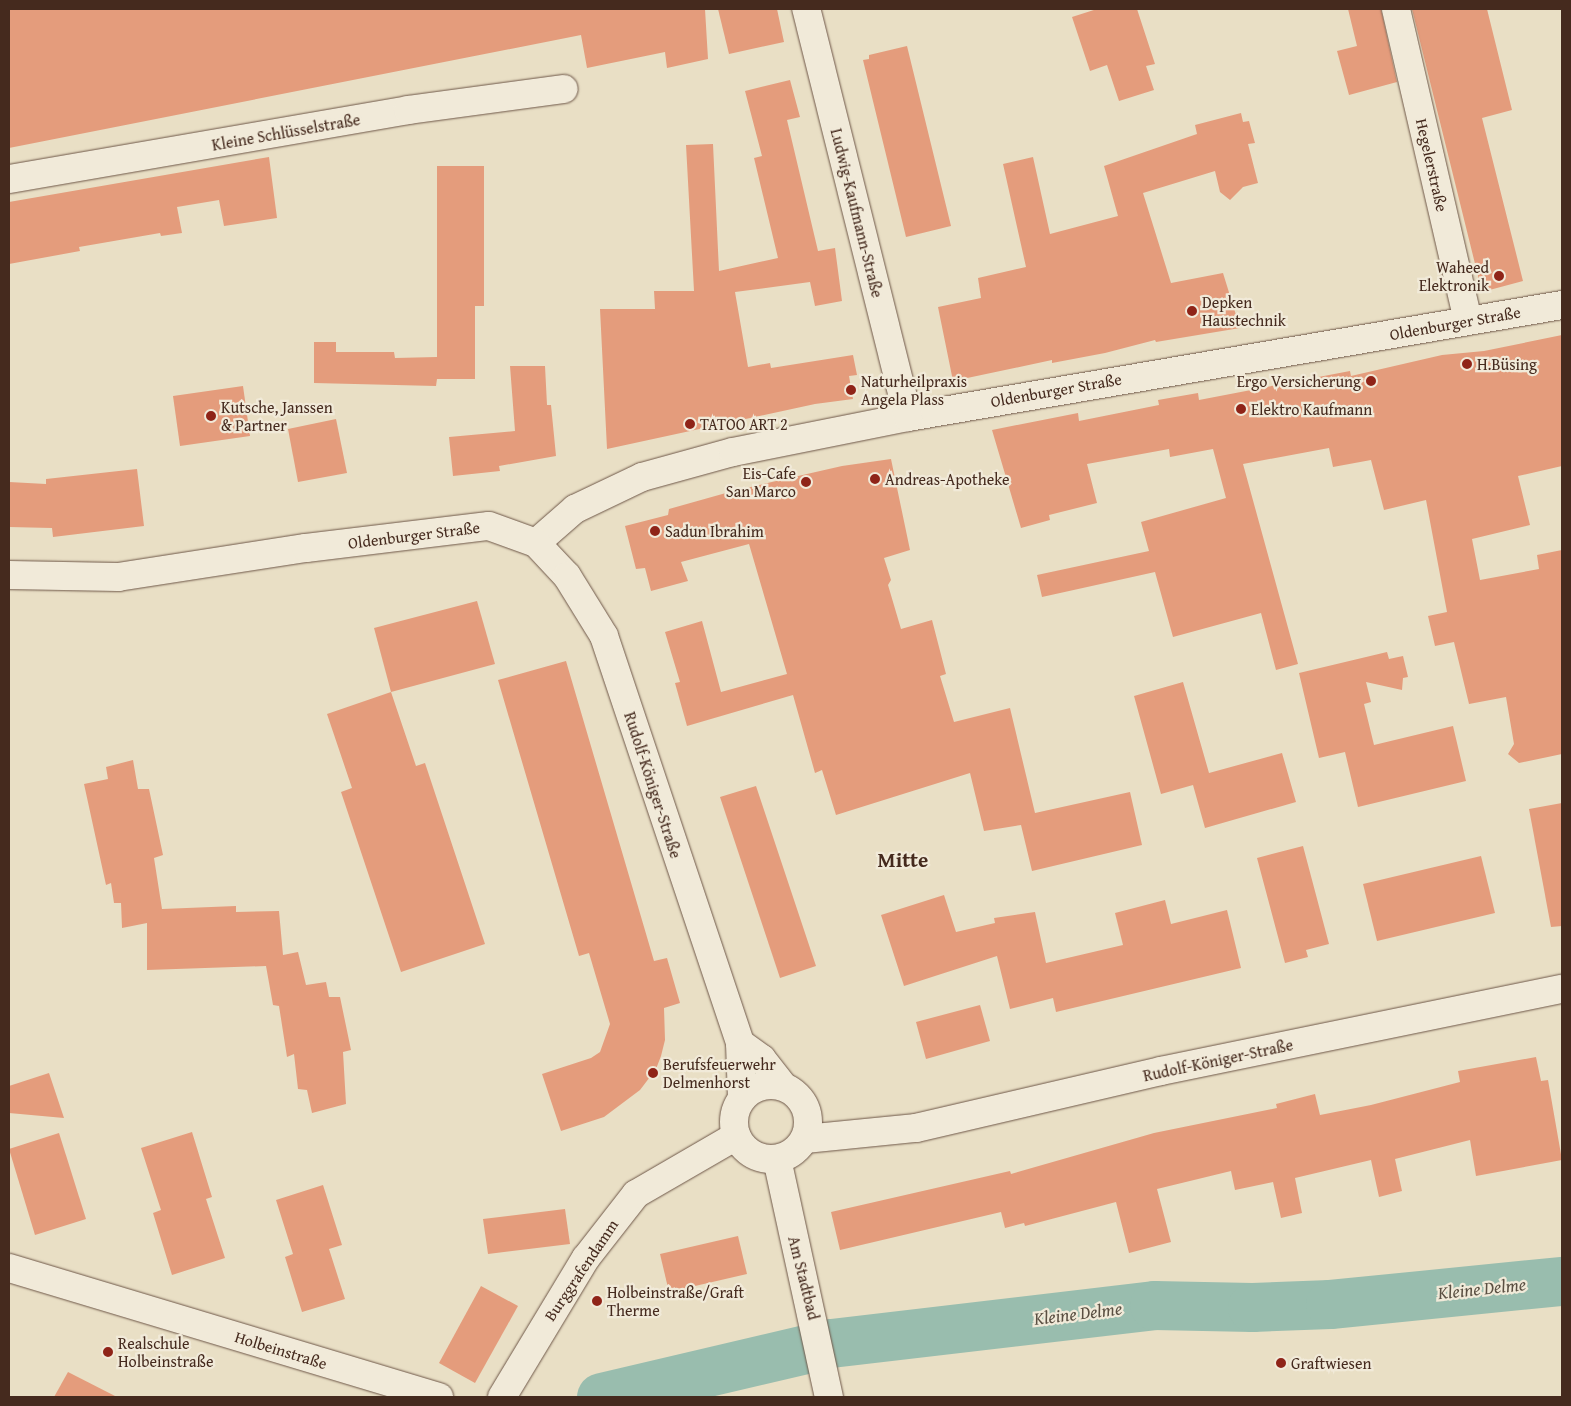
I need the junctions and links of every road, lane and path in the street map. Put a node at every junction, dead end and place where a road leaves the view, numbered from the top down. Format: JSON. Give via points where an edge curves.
{"nodes":[{"id":1,"x":806,"y":9,"type":"edge"},
{"id":2,"x":1396,"y":9,"type":"edge"},
{"id":3,"x":564,"y":89,"type":"dead end"},
{"id":4,"x":9,"y":179,"type":"edge"},
{"id":5,"x":1562,"y":305,"type":"edge"},
{"id":6,"x":1468,"y":320,"type":"junction"},
{"id":7,"x":908,"y":417,"type":"junction"},
{"id":8,"x":536,"y":543,"type":"junction"},
{"id":9,"x":9,"y":575,"type":"edge"},
{"id":10,"x":1562,"y":989,"type":"edge"},
{"id":11,"x":740,"y":1043,"type":"junction"},
{"id":12,"x":783,"y":1086,"type":"junction"},
{"id":13,"x":742,"y":1097,"type":"junction"},
{"id":14,"x":806,"y":1127,"type":"junction"},
{"id":15,"x":736,"y":1136,"type":"junction"},
{"id":16,"x":777,"y":1159,"type":"junction"},
{"id":17,"x":9,"y":1268,"type":"edge"},
{"id":18,"x":439,"y":1397,"type":"edge"},
{"id":19,"x":502,"y":1397,"type":"edge"},
{"id":20,"x":830,"y":1397,"type":"edge"}],
"edges":[{"from":1,"to":7,"type":"street","name":"Ludwig-Kaufmann-Straße"},
{"from":2,"to":6,"type":"street","name":"Hegelerstraße"},
{"from":3,"to":4,"type":"street","name":"Kleine Schlüsselstraße","via":[[408,110]]},
{"from":5,"to":6,"type":"street","name":"Oldenburger Straße"},
{"from":6,"to":7,"type":"street","name":"Oldenburger Straße"},
{"from":7,"to":8,"type":"street","name":"Oldenburger Straße","via":[[734,452],[642,477],[575,509]]},
{"from":8,"to":9,"type":"street","name":"Oldenburger Straße","via":[[489,526],[306,548],[118,577]]},
{"from":8,"to":11,"type":"street","name":"Rudolf-Königer-Straße","via":[[566,576],[604,636]]},
{"from":10,"to":14,"type":"street","name":"Rudolf-Königer-Straße","via":[[1162,1071],[980,1116],[916,1128],[874,1131]]},
{"from":11,"to":12,"type":"street","via":[[762,1059]]},
{"from":11,"to":13,"type":"street","name":"Rudolf-Königer-Straße"},
{"from":12,"to":13,"type":"street","via":[[757,1086]]},
{"from":12,"to":14,"type":"street","via":[[802,1100]]},
{"from":13,"to":15,"type":"street","name":"Rudolf-Königer-Straße","via":[[734,1112]]},
{"from":14,"to":16,"type":"street","via":[[790,1155]]},
{"from":15,"to":16,"type":"street","via":[[742,1146],[755,1156]]},
{"from":15,"to":19,"type":"street","name":"Burggrafendamm","via":[[636,1194],[586,1258]]},
{"from":16,"to":20,"type":"street","name":"Am Stadtbad"},
{"from":17,"to":18,"type":"street","name":"Holbeinstraße"}]}
